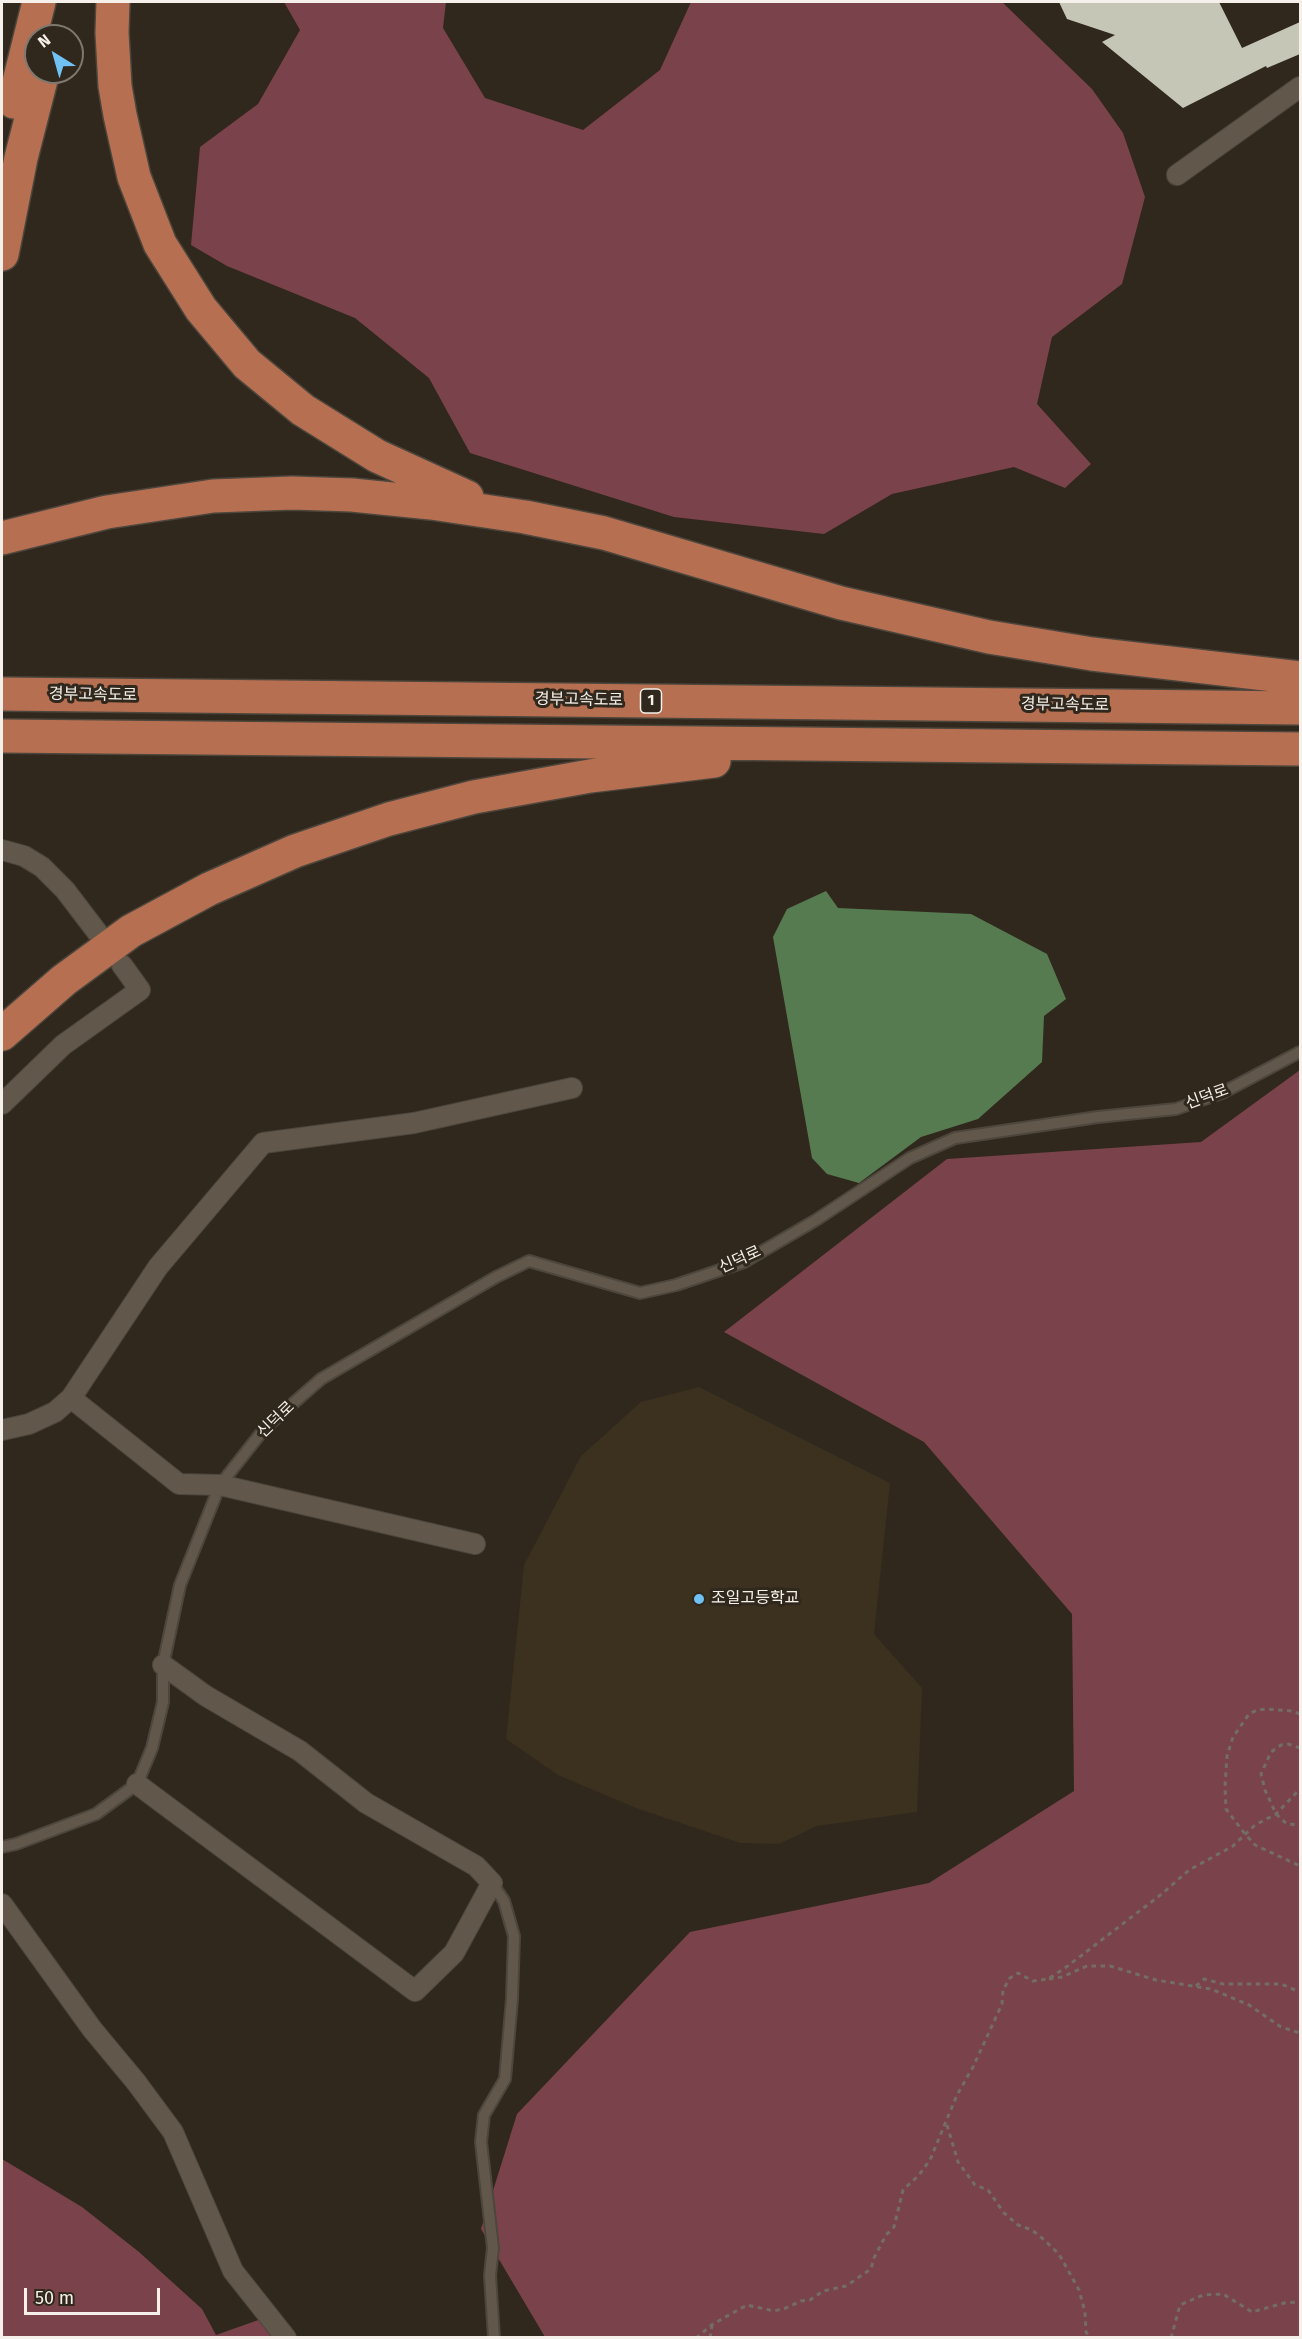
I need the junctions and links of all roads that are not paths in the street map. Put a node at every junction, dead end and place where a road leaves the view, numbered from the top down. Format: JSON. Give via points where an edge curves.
{"nodes":[{"id":1,"x":39,"y":2,"type":"edge"},
{"id":2,"x":62,"y":2,"type":"edge"},
{"id":3,"x":113,"y":2,"type":"edge"},
{"id":4,"x":56,"y":24,"type":"edge"},
{"id":5,"x":40,"y":84,"type":"edge"},
{"id":6,"x":1300,"y":87,"type":"edge"},
{"id":7,"x":2,"y":153,"type":"edge"},
{"id":8,"x":1177,"y":175,"type":"dead end"},
{"id":9,"x":2,"y":254,"type":"edge"},
{"id":10,"x":549,"y":522,"type":"junction"},
{"id":11,"x":2,"y":538,"type":"edge"},
{"id":12,"x":1300,"y":678,"type":"edge"},
{"id":13,"x":2,"y":694,"type":"edge"},
{"id":14,"x":1300,"y":708,"type":"edge"},
{"id":15,"x":2,"y":736,"type":"edge"},
{"id":16,"x":908,"y":745,"type":"junction"},
{"id":17,"x":1300,"y":749,"type":"edge"},
{"id":18,"x":2,"y":850,"type":"edge"},
{"id":19,"x":97,"y":932,"type":"dead end"},
{"id":20,"x":122,"y":965,"type":"dead end"},
{"id":21,"x":2,"y":1034,"type":"edge"},
{"id":22,"x":1300,"y":1052,"type":"edge"},
{"id":23,"x":572,"y":1088,"type":"dead end"},
{"id":24,"x":2,"y":1104,"type":"edge"},
{"id":25,"x":71,"y":1398,"type":"junction"},
{"id":26,"x":2,"y":1430,"type":"edge"},
{"id":27,"x":220,"y":1485,"type":"junction"},
{"id":28,"x":475,"y":1544,"type":"dead end"},
{"id":29,"x":163,"y":1665,"type":"junction"},
{"id":30,"x":137,"y":1784,"type":"junction"},
{"id":31,"x":2,"y":1847,"type":"edge"},
{"id":32,"x":492,"y":1883,"type":"junction"},
{"id":33,"x":2,"y":1904,"type":"edge"},
{"id":34,"x":286,"y":2337,"type":"edge"},
{"id":35,"x":494,"y":2337,"type":"edge"}],
"edges":[{"from":1,"to":7,"type":"highway"},
{"from":2,"to":4,"type":"highway"},
{"from":3,"to":10,"type":"highway","via":[[116,86],[138,191],[179,277],[224,338],[280,393],[377,456],[460,495]]},
{"from":5,"to":9,"type":"highway"},
{"from":6,"to":8,"type":"street"},
{"from":10,"to":11,"type":"highway","via":[[384,498],[269,493],[128,508]]},
{"from":10,"to":12,"type":"highway","via":[[650,545],[841,603],[968,633],[1092,654]]},
{"from":13,"to":14,"type":"highway","name":"경부고속도로","number":"1"},
{"from":15,"to":16,"type":"highway"},
{"from":16,"to":17,"type":"highway"},
{"from":16,"to":21,"type":"highway","via":[[761,756],[590,776],[474,797],[379,822],[251,869],[165,911],[99,954]]},
{"from":18,"to":19,"type":"street","via":[[24,856],[42,867]]},
{"from":20,"to":24,"type":"street","via":[[140,990],[63,1045]]},
{"from":22,"to":27,"type":"lane","name":"신덕로","via":[[1222,1093],[1176,1109],[955,1138],[910,1158],[744,1262],[676,1285],[640,1293],[529,1261],[321,1379],[265,1428]]},
{"from":23,"to":25,"type":"street","via":[[414,1123],[263,1143],[158,1267]]},
{"from":25,"to":26,"type":"street","via":[[55,1412]]},
{"from":25,"to":27,"type":"street","via":[[179,1484]]},
{"from":27,"to":28,"type":"street"},
{"from":27,"to":29,"type":"lane","name":"신덕로","via":[[180,1586]]},
{"from":29,"to":30,"type":"lane","name":"신덕로","via":[[163,1702],[152,1748]]},
{"from":29,"to":32,"type":"street","via":[[206,1696],[300,1751],[366,1803],[477,1866]]},
{"from":30,"to":31,"type":"lane","via":[[96,1814]]},
{"from":30,"to":32,"type":"street","via":[[415,1991],[454,1953]]},
{"from":32,"to":35,"type":"lane","via":[[504,1901],[514,1936],[505,2079],[484,2115],[482,2142],[493,2248],[490,2275]]},
{"from":33,"to":34,"type":"street","via":[[173,2132],[233,2271]]}]}
